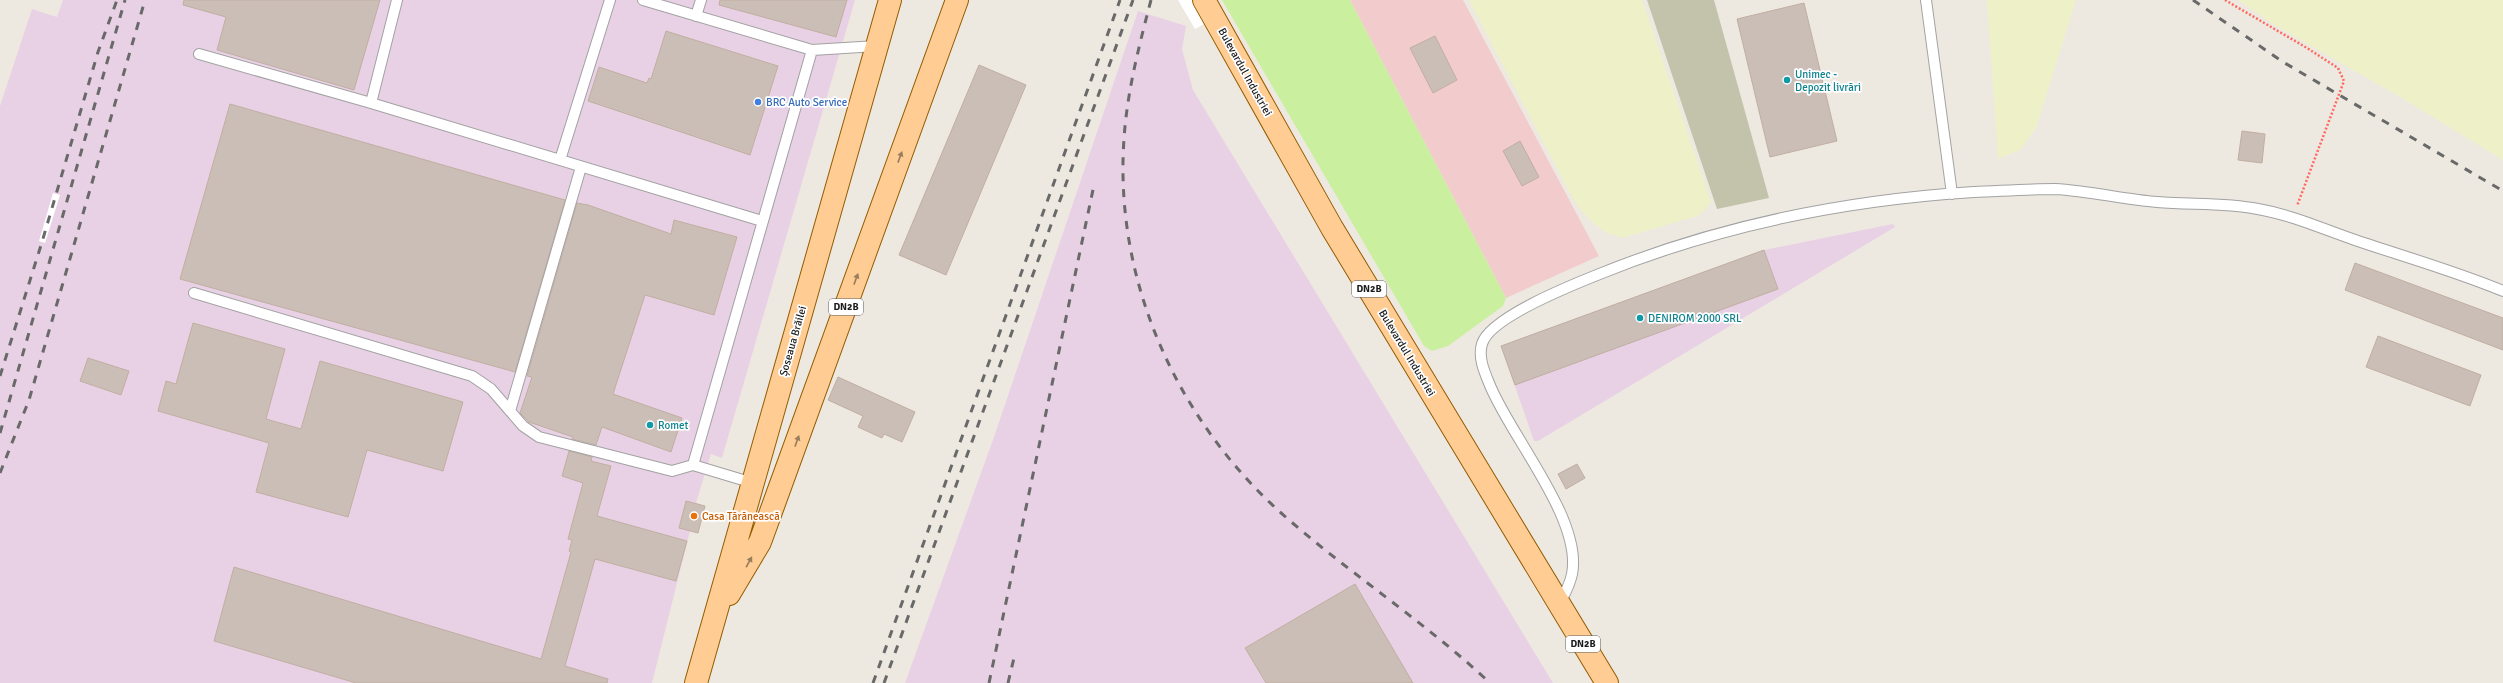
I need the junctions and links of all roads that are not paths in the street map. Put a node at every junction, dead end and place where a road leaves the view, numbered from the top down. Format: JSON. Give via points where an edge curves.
{"nodes":[{"id":1,"x":397,"y":0,"type":"edge"},
{"id":2,"x":610,"y":0,"type":"edge"},
{"id":3,"x":643,"y":0,"type":"edge"},
{"id":4,"x":701,"y":0,"type":"edge"},
{"id":5,"x":890,"y":0,"type":"edge"},
{"id":6,"x":957,"y":0,"type":"edge"},
{"id":7,"x":1926,"y":0,"type":"edge"},
{"id":8,"x":1210,"y":9,"type":"edge"},
{"id":9,"x":696,"y":16,"type":"junction"},
{"id":10,"x":877,"y":46,"type":"junction"},
{"id":11,"x":812,"y":50,"type":"junction"},
{"id":12,"x":199,"y":54,"type":"dead end"},
{"id":13,"x":370,"y":104,"type":"junction"},
{"id":14,"x":560,"y":160,"type":"junction"},
{"id":15,"x":581,"y":167,"type":"junction"},
{"id":16,"x":1952,"y":194,"type":"junction"},
{"id":17,"x":762,"y":221,"type":"junction"},
{"id":18,"x":2503,"y":291,"type":"edge"},
{"id":19,"x":194,"y":293,"type":"dead end"},
{"id":20,"x":510,"y":411,"type":"junction"},
{"id":21,"x":693,"y":465,"type":"junction"},
{"id":22,"x":753,"y":484,"type":"junction"},
{"id":23,"x":1559,"y":605,"type":"junction"},
{"id":24,"x":720,"y":606,"type":"junction"},
{"id":25,"x":696,"y":683,"type":"edge"},
{"id":26,"x":1607,"y":683,"type":"edge"}],
"edges":[{"from":1,"to":13,"type":"lane"},
{"from":2,"to":14,"type":"lane"},
{"from":3,"to":9,"type":"lane"},
{"from":4,"to":9,"type":"lane"},
{"from":5,"to":10,"type":"main road","name":"Șoseaua Brăilei"},
{"from":24,"to":6,"type":"main road","number":"DN2B","one_way":true,"via":[[736,586],[760,542]]},
{"from":7,"to":16,"type":"lane"},
{"from":8,"to":23,"type":"main road","name":"Bulevardul Industriei","number":"DN2B","via":[[1332,228]]},
{"from":9,"to":11,"type":"lane"},
{"from":10,"to":11,"type":"lane"},
{"from":10,"to":22,"type":"main road","name":"Șoseaua Brăilei"},
{"from":11,"to":17,"type":"lane"},
{"from":12,"to":13,"type":"lane"},
{"from":13,"to":14,"type":"lane"},
{"from":14,"to":15,"type":"lane"},
{"from":15,"to":17,"type":"lane"},
{"from":15,"to":20,"type":"lane"},
{"from":16,"to":18,"type":"lane","via":[[2025,189],[2059,190],[2160,202],[2227,204],[2293,217]]},
{"from":16,"to":23,"type":"lane","via":[[1922,195],[1831,208],[1694,239],[1552,294],[1497,326],[1487,335],[1482,344],[1481,357],[1492,394],[1547,488],[1565,524],[1570,541],[1573,572]]},
{"from":17,"to":21,"type":"lane"},
{"from":19,"to":20,"type":"lane","via":[[472,376],[492,389]]},
{"from":20,"to":21,"type":"lane","via":[[522,426],[539,437],[672,471]]},
{"from":21,"to":22,"type":"lane"},
{"from":22,"to":24,"type":"main road","name":"Șoseaua Brăilei"},
{"from":23,"to":26,"type":"main road","name":"Bulevardul Industriei","number":"DN2B"},
{"from":24,"to":25,"type":"main road","name":"Șoseaua Brăilei"}]}
